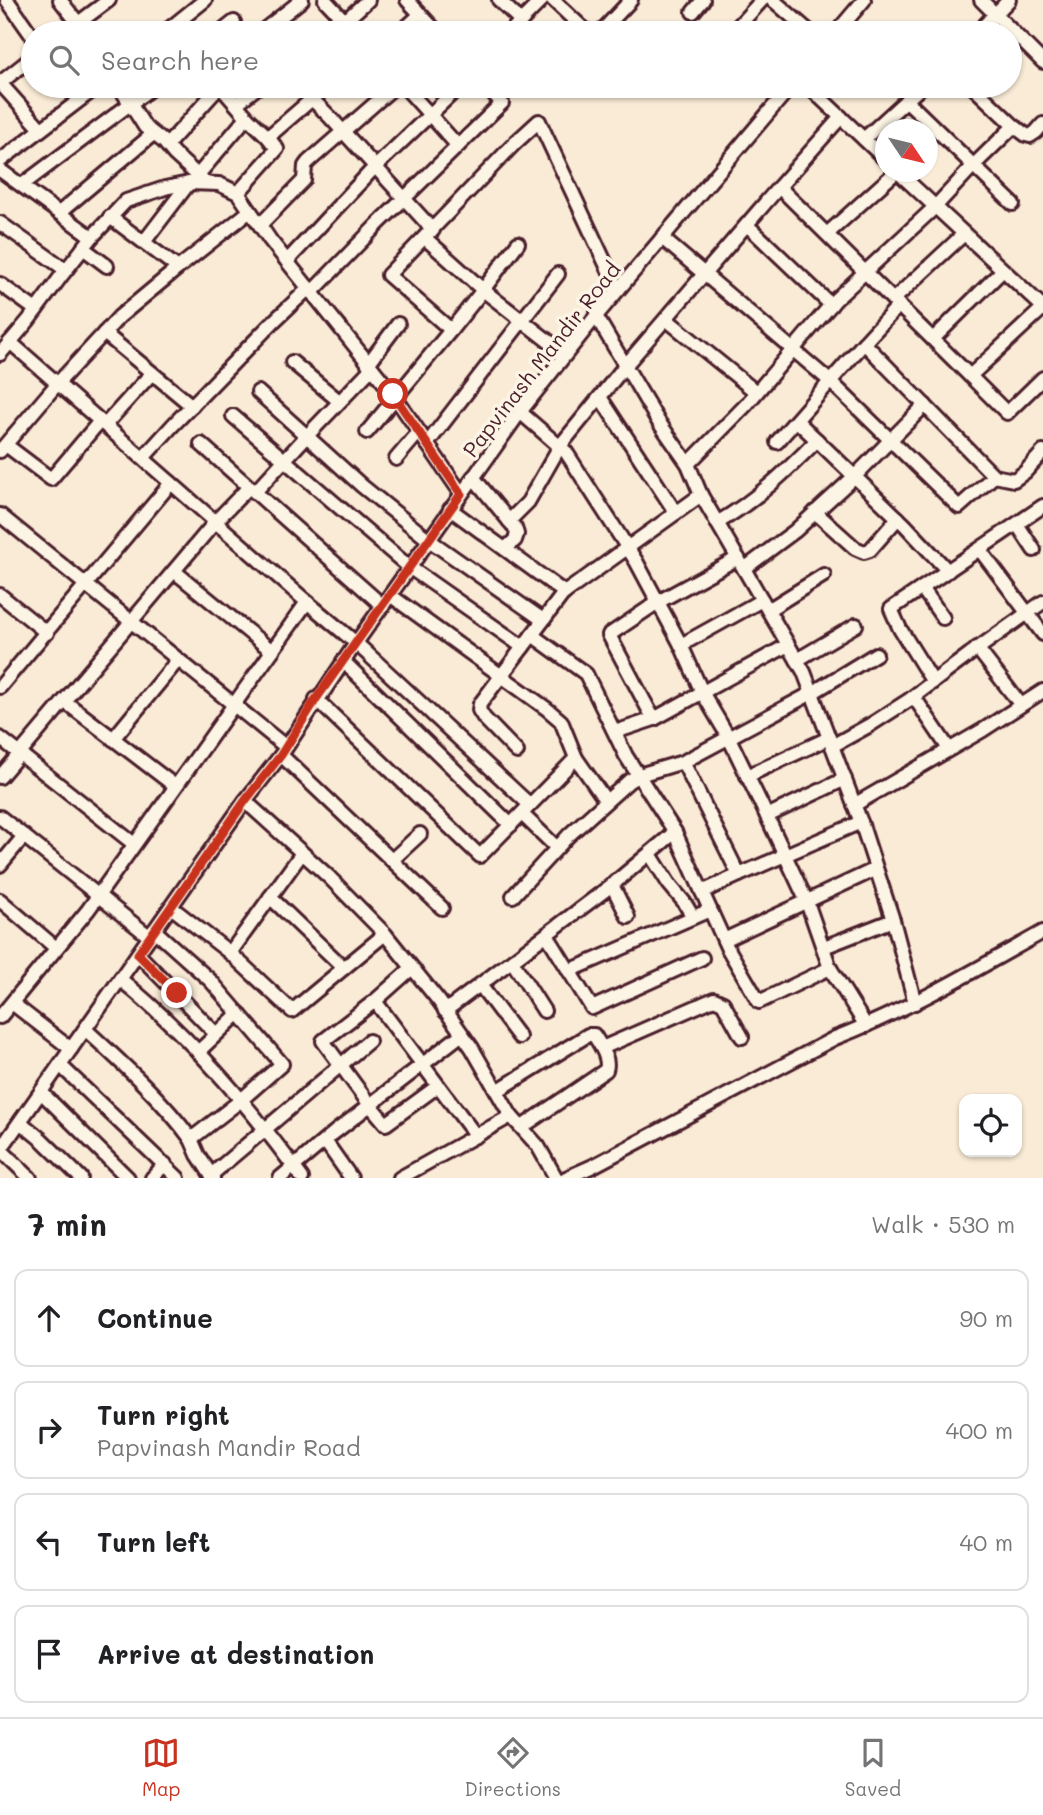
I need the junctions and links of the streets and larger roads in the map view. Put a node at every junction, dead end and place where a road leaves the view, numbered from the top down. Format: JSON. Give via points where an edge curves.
{"nodes":[{"id":1,"x":7,"y":0,"type":"edge"},
{"id":2,"x":60,"y":0,"type":"edge"},
{"id":3,"x":109,"y":0,"type":"edge"},
{"id":4,"x":205,"y":0,"type":"edge"},
{"id":5,"x":302,"y":0,"type":"edge"},
{"id":6,"x":325,"y":0,"type":"edge"},
{"id":7,"x":369,"y":0,"type":"edge"},
{"id":8,"x":407,"y":0,"type":"edge"},
{"id":9,"x":499,"y":0,"type":"edge"},
{"id":10,"x":542,"y":0,"type":"edge"},
{"id":11,"x":553,"y":0,"type":"edge"},
{"id":12,"x":631,"y":0,"type":"edge"},
{"id":13,"x":704,"y":0,"type":"edge"},
{"id":14,"x":761,"y":0,"type":"edge"},
{"id":15,"x":773,"y":0,"type":"edge"},
{"id":16,"x":864,"y":0,"type":"edge"},
{"id":17,"x":981,"y":0,"type":"edge"},
{"id":18,"x":1009,"y":0,"type":"edge"},
{"id":19,"x":693,"y":12,"type":"dead end"},
{"id":20,"x":995,"y":14,"type":"junction"},
{"id":21,"x":420,"y":15,"type":"junction"},
{"id":22,"x":343,"y":19,"type":"junction"},
{"id":23,"x":22,"y":21,"type":"edge"},
{"id":24,"x":76,"y":21,"type":"edge"},
{"id":25,"x":81,"y":21,"type":"edge"},
{"id":26,"x":179,"y":21,"type":"edge"},
{"id":27,"x":275,"y":21,"type":"edge"},
{"id":28,"x":340,"y":21,"type":"edge"},
{"id":29,"x":413,"y":21,"type":"edge"},
{"id":30,"x":426,"y":21,"type":"edge"},
{"id":31,"x":521,"y":21,"type":"joint"},
{"id":32,"x":575,"y":21,"type":"edge"},
{"id":33,"x":611,"y":21,"type":"edge"},
{"id":34,"x":743,"y":21,"type":"edge"},
{"id":35,"x":797,"y":21,"type":"edge"},
{"id":36,"x":846,"y":21,"type":"edge"},
{"id":37,"x":988,"y":21,"type":"edge"},
{"id":38,"x":1002,"y":21,"type":"edge"},
{"id":39,"x":1022,"y":41,"type":"edge"},
{"id":40,"x":1043,"y":62,"type":"edge"},
{"id":41,"x":21,"y":66,"type":"edge"},
{"id":42,"x":0,"y":83,"type":"edge"},
{"id":43,"x":82,"y":98,"type":"edge"},
{"id":44,"x":127,"y":98,"type":"edge"},
{"id":45,"x":138,"y":98,"type":"edge"},
{"id":46,"x":209,"y":98,"type":"edge"},
{"id":47,"x":231,"y":98,"type":"edge"},
{"id":48,"x":244,"y":98,"type":"edge"},
{"id":49,"x":381,"y":98,"type":"edge"},
{"id":50,"x":415,"y":98,"type":"edge"},
{"id":51,"x":448,"y":98,"type":"edge"},
{"id":52,"x":497,"y":98,"type":"edge"},
{"id":53,"x":781,"y":98,"type":"edge"},
{"id":54,"x":821,"y":98,"type":"edge"},
{"id":55,"x":908,"y":98,"type":"edge"},
{"id":56,"x":985,"y":98,"type":"edge"},
{"id":57,"x":312,"y":99,"type":"joint"},
{"id":58,"x":906,"y":100,"type":"junction"},
{"id":59,"x":131,"y":103,"type":"junction"},
{"id":60,"x":236,"y":104,"type":"junction"},
{"id":61,"x":430,"y":115,"type":"junction"},
{"id":62,"x":247,"y":117,"type":"junction"},
{"id":63,"x":841,"y":117,"type":"junction"},
{"id":64,"x":1043,"y":124,"type":"edge"},
{"id":65,"x":1014,"y":126,"type":"junction"},
{"id":66,"x":41,"y":129,"type":"junction"},
{"id":67,"x":342,"y":131,"type":"junction"},
{"id":68,"x":153,"y":134,"type":"junction"},
{"id":69,"x":268,"y":137,"type":"junction"},
{"id":70,"x":864,"y":139,"type":"junction"},
{"id":71,"x":167,"y":145,"type":"junction"},
{"id":72,"x":458,"y":146,"type":"junction"},
{"id":73,"x":875,"y":150,"type":"edge"},
{"id":74,"x":0,"y":161,"type":"edge"},
{"id":75,"x":974,"y":165,"type":"junction"},
{"id":76,"x":375,"y":168,"type":"junction"},
{"id":77,"x":0,"y":170,"type":"edge"},
{"id":78,"x":198,"y":181,"type":"junction"},
{"id":79,"x":886,"y":182,"type":"edge"},
{"id":80,"x":908,"y":182,"type":"edge"},
{"id":81,"x":22,"y":185,"type":"junction"},
{"id":82,"x":779,"y":187,"type":"junction"},
{"id":83,"x":238,"y":194,"type":"junction"},
{"id":84,"x":405,"y":199,"type":"junction"},
{"id":85,"x":1013,"y":204,"type":"dead end"},
{"id":86,"x":935,"y":206,"type":"junction"},
{"id":87,"x":250,"y":211,"type":"junction"},
{"id":88,"x":60,"y":213,"type":"junction"},
{"id":89,"x":110,"y":217,"type":"junction"},
{"id":90,"x":0,"y":223,"type":"edge"},
{"id":91,"x":260,"y":225,"type":"junction"},
{"id":92,"x":747,"y":225,"type":"junction"},
{"id":93,"x":429,"y":234,"type":"junction"},
{"id":94,"x":827,"y":234,"type":"junction"},
{"id":95,"x":964,"y":234,"type":"junction"},
{"id":96,"x":93,"y":237,"type":"junction"},
{"id":97,"x":662,"y":238,"type":"junction"},
{"id":98,"x":144,"y":242,"type":"junction"},
{"id":99,"x":518,"y":243,"type":"dead end"},
{"id":100,"x":83,"y":248,"type":"junction"},
{"id":101,"x":287,"y":261,"type":"junction"},
{"id":102,"x":107,"y":266,"type":"dead end"},
{"id":103,"x":178,"y":268,"type":"junction"},
{"id":104,"x":66,"y":270,"type":"junction"},
{"id":105,"x":1003,"y":270,"type":"junction"},
{"id":106,"x":865,"y":271,"type":"junction"},
{"id":107,"x":558,"y":274,"type":"dead end"},
{"id":108,"x":705,"y":275,"type":"junction"},
{"id":109,"x":0,"y":284,"type":"edge"},
{"id":110,"x":311,"y":290,"type":"junction"},
{"id":111,"x":483,"y":290,"type":"junction"},
{"id":112,"x":618,"y":290,"type":"junction"},
{"id":113,"x":896,"y":302,"type":"junction"},
{"id":114,"x":831,"y":305,"type":"junction"},
{"id":115,"x":1043,"y":308,"type":"edge"},
{"id":116,"x":36,"y":310,"type":"junction"},
{"id":117,"x":596,"y":316,"type":"junction"},
{"id":118,"x":666,"y":319,"type":"junction"},
{"id":119,"x":523,"y":321,"type":"junction"},
{"id":120,"x":398,"y":324,"type":"dead end"},
{"id":121,"x":451,"y":330,"type":"junction"},
{"id":122,"x":104,"y":333,"type":"junction"},
{"id":123,"x":933,"y":339,"type":"junction"},
{"id":124,"x":10,"y":342,"type":"junction"},
{"id":125,"x":864,"y":343,"type":"junction"},
{"id":126,"x":792,"y":350,"type":"junction"},
{"id":127,"x":0,"y":354,"type":"edge"},
{"id":128,"x":565,"y":354,"type":"junction"},
{"id":129,"x":292,"y":362,"type":"dead end"},
{"id":130,"x":370,"y":366,"type":"junction"},
{"id":131,"x":625,"y":366,"type":"junction"},
{"id":132,"x":152,"y":373,"type":"junction"},
{"id":133,"x":970,"y":376,"type":"junction"},
{"id":134,"x":1043,"y":378,"type":"edge"},
{"id":135,"x":831,"y":382,"type":"junction"},
{"id":136,"x":57,"y":384,"type":"junction"},
{"id":137,"x":258,"y":392,"type":"dead end"},
{"id":138,"x":755,"y":392,"type":"junction"},
{"id":139,"x":395,"y":397,"type":"junction"},
{"id":140,"x":600,"y":397,"type":"junction"},
{"id":141,"x":340,"y":401,"type":"junction"},
{"id":142,"x":925,"y":405,"type":"junction"},
{"id":143,"x":192,"y":406,"type":"junction"},
{"id":144,"x":520,"y":412,"type":"junction"},
{"id":145,"x":233,"y":416,"type":"dead end"},
{"id":146,"x":797,"y":421,"type":"junction"},
{"id":147,"x":102,"y":423,"type":"junction"},
{"id":148,"x":367,"y":432,"type":"dead end"},
{"id":149,"x":419,"y":432,"type":"junction"},
{"id":150,"x":307,"y":435,"type":"junction"},
{"id":151,"x":817,"y":440,"type":"junction"},
{"id":152,"x":890,"y":440,"type":"junction"},
{"id":153,"x":777,"y":443,"type":"dead end"},
{"id":154,"x":201,"y":444,"type":"dead end"},
{"id":155,"x":427,"y":444,"type":"junction"},
{"id":156,"x":560,"y":446,"type":"junction"},
{"id":157,"x":3,"y":448,"type":"edge"},
{"id":158,"x":1042,"y":456,"type":"edge"},
{"id":159,"x":143,"y":458,"type":"junction"},
{"id":160,"x":396,"y":459,"type":"dead end"},
{"id":161,"x":284,"y":460,"type":"junction"},
{"id":162,"x":688,"y":464,"type":"junction"},
{"id":163,"x":855,"y":476,"type":"junction"},
{"id":164,"x":994,"y":476,"type":"junction"},
{"id":165,"x":473,"y":477,"type":"junction"},
{"id":166,"x":171,"y":483,"type":"junction"},
{"id":167,"x":252,"y":490,"type":"junction"},
{"id":168,"x":461,"y":494,"type":"junction"},
{"id":169,"x":701,"y":495,"type":"junction"},
{"id":170,"x":1043,"y":506,"type":"edge"},
{"id":171,"x":450,"y":509,"type":"junction"},
{"id":172,"x":816,"y":512,"type":"junction"},
{"id":173,"x":676,"y":513,"type":"junction"},
{"id":174,"x":0,"y":515,"type":"edge"},
{"id":175,"x":898,"y":518,"type":"junction"},
{"id":176,"x":216,"y":521,"type":"junction"},
{"id":177,"x":509,"y":521,"type":"junction"},
{"id":178,"x":717,"y":523,"type":"junction"},
{"id":179,"x":1017,"y":524,"type":"junction"},
{"id":180,"x":429,"y":540,"type":"junction"},
{"id":181,"x":628,"y":548,"type":"junction"},
{"id":182,"x":505,"y":549,"type":"junction"},
{"id":183,"x":980,"y":550,"type":"junction"},
{"id":184,"x":1034,"y":550,"type":"dead end"},
{"id":185,"x":741,"y":564,"type":"junction"},
{"id":186,"x":410,"y":567,"type":"junction"},
{"id":187,"x":174,"y":571,"type":"junction"},
{"id":188,"x":948,"y":571,"type":"junction"},
{"id":189,"x":824,"y":575,"type":"dead end"},
{"id":190,"x":87,"y":585,"type":"junction"},
{"id":191,"x":922,"y":588,"type":"junction"},
{"id":192,"x":565,"y":593,"type":"junction"},
{"id":193,"x":0,"y":595,"type":"edge"},
{"id":194,"x":386,"y":600,"type":"junction"},
{"id":195,"x":307,"y":602,"type":"junction"},
{"id":196,"x":658,"y":602,"type":"junction"},
{"id":197,"x":1043,"y":602,"type":"edge"},
{"id":198,"x":765,"y":605,"type":"junction"},
{"id":199,"x":1027,"y":613,"type":"junction"},
{"id":200,"x":943,"y":618,"type":"dead end"},
{"id":201,"x":543,"y":621,"type":"junction"},
{"id":202,"x":131,"y":622,"type":"junction"},
{"id":203,"x":856,"y":625,"type":"dead end"},
{"id":204,"x":47,"y":633,"type":"junction"},
{"id":205,"x":1043,"y":634,"type":"edge"},
{"id":206,"x":532,"y":635,"type":"junction"},
{"id":207,"x":356,"y":643,"type":"junction"},
{"id":208,"x":681,"y":645,"type":"junction"},
{"id":209,"x":788,"y":645,"type":"junction"},
{"id":210,"x":523,"y":648,"type":"junction"},
{"id":211,"x":977,"y":648,"type":"junction"},
{"id":212,"x":272,"y":650,"type":"junction"},
{"id":213,"x":876,"y":654,"type":"dead end"},
{"id":214,"x":178,"y":660,"type":"junction"},
{"id":215,"x":797,"y":660,"type":"junction"},
{"id":216,"x":343,"y":661,"type":"junction"},
{"id":217,"x":5,"y":673,"type":"edge"},
{"id":218,"x":502,"y":675,"type":"junction"},
{"id":219,"x":933,"y":682,"type":"junction"},
{"id":220,"x":0,"y":687,"type":"edge"},
{"id":221,"x":1043,"y":691,"type":"edge"},
{"id":222,"x":702,"y":692,"type":"junction"},
{"id":223,"x":812,"y":693,"type":"junction"},
{"id":224,"x":914,"y":696,"type":"junction"},
{"id":225,"x":316,"y":699,"type":"junction"},
{"id":226,"x":64,"y":701,"type":"junction"},
{"id":227,"x":234,"y":705,"type":"junction"},
{"id":228,"x":1021,"y":705,"type":"junction"},
{"id":229,"x":654,"y":719,"type":"junction"},
{"id":230,"x":615,"y":732,"type":"junction"},
{"id":231,"x":0,"y":738,"type":"edge"},
{"id":232,"x":729,"y":738,"type":"junction"},
{"id":233,"x":113,"y":739,"type":"junction"},
{"id":234,"x":831,"y":742,"type":"junction"},
{"id":235,"x":949,"y":749,"type":"junction"},
{"id":236,"x":283,"y":751,"type":"junction"},
{"id":237,"x":517,"y":752,"type":"dead end"},
{"id":238,"x":20,"y":754,"type":"junction"},
{"id":239,"x":576,"y":758,"type":"junction"},
{"id":240,"x":683,"y":762,"type":"junction"},
{"id":241,"x":639,"y":775,"type":"junction"},
{"id":242,"x":747,"y":776,"type":"junction"},
{"id":243,"x":0,"y":777,"type":"edge"},
{"id":244,"x":845,"y":779,"type":"junction"},
{"id":245,"x":175,"y":786,"type":"junction"},
{"id":246,"x":245,"y":801,"type":"junction"},
{"id":247,"x":606,"y":801,"type":"junction"},
{"id":248,"x":854,"y":804,"type":"junction"},
{"id":249,"x":526,"y":809,"type":"junction"},
{"id":250,"x":767,"y":816,"type":"junction"},
{"id":251,"x":0,"y":817,"type":"edge"},
{"id":252,"x":861,"y":822,"type":"junction"},
{"id":253,"x":511,"y":824,"type":"junction"},
{"id":254,"x":675,"y":832,"type":"junction"},
{"id":255,"x":420,"y":834,"type":"dead end"},
{"id":256,"x":24,"y":836,"type":"junction"},
{"id":257,"x":134,"y":844,"type":"junction"},
{"id":258,"x":557,"y":848,"type":"junction"},
{"id":259,"x":302,"y":853,"type":"junction"},
{"id":260,"x":650,"y":854,"type":"junction"},
{"id":261,"x":785,"y":855,"type":"junction"},
{"id":262,"x":392,"y":860,"type":"junction"},
{"id":263,"x":0,"y":865,"type":"edge"},
{"id":264,"x":876,"y":869,"type":"junction"},
{"id":265,"x":739,"y":874,"type":"junction"},
{"id":266,"x":612,"y":886,"type":"junction"},
{"id":267,"x":702,"y":892,"type":"junction"},
{"id":268,"x":98,"y":895,"type":"junction"},
{"id":269,"x":513,"y":896,"type":"dead end"},
{"id":270,"x":270,"y":897,"type":"junction"},
{"id":271,"x":0,"y":900,"type":"edge"},
{"id":272,"x":807,"y":902,"type":"junction"},
{"id":273,"x":171,"y":906,"type":"junction"},
{"id":274,"x":442,"y":908,"type":"dead end"},
{"id":275,"x":710,"y":910,"type":"junction"},
{"id":276,"x":628,"y":917,"type":"dead end"},
{"id":277,"x":693,"y":917,"type":"junction"},
{"id":278,"x":893,"y":920,"type":"junction"},
{"id":279,"x":1043,"y":932,"type":"edge"},
{"id":280,"x":152,"y":933,"type":"junction"},
{"id":281,"x":385,"y":934,"type":"junction"},
{"id":282,"x":547,"y":935,"type":"junction"},
{"id":283,"x":724,"y":940,"type":"junction"},
{"id":284,"x":824,"y":947,"type":"junction"},
{"id":285,"x":56,"y":948,"type":"junction"},
{"id":286,"x":230,"y":953,"type":"junction"},
{"id":287,"x":138,"y":954,"type":"junction"},
{"id":288,"x":702,"y":958,"type":"dead end"},
{"id":289,"x":512,"y":961,"type":"junction"},
{"id":290,"x":344,"y":968,"type":"junction"},
{"id":291,"x":412,"y":968,"type":"junction"},
{"id":292,"x":831,"y":968,"type":"junction"},
{"id":293,"x":569,"y":971,"type":"junction"},
{"id":294,"x":120,"y":979,"type":"junction"},
{"id":295,"x":480,"y":985,"type":"junction"},
{"id":296,"x":375,"y":1001,"type":"junction"},
{"id":297,"x":12,"y":1003,"type":"junction"},
{"id":298,"x":915,"y":1003,"type":"junction"},
{"id":299,"x":445,"y":1011,"type":"junction"},
{"id":300,"x":544,"y":1011,"type":"dead end"},
{"id":301,"x":239,"y":1013,"type":"junction"},
{"id":302,"x":0,"y":1017,"type":"edge"},
{"id":303,"x":866,"y":1026,"type":"junction"},
{"id":304,"x":85,"y":1030,"type":"junction"},
{"id":305,"x":216,"y":1034,"type":"junction"},
{"id":306,"x":462,"y":1034,"type":"junction"},
{"id":307,"x":519,"y":1037,"type":"dead end"},
{"id":308,"x":742,"y":1037,"type":"dead end"},
{"id":309,"x":369,"y":1041,"type":"dead end"},
{"id":310,"x":602,"y":1048,"type":"junction"},
{"id":311,"x":71,"y":1049,"type":"junction"},
{"id":312,"x":198,"y":1052,"type":"junction"},
{"id":313,"x":60,"y":1065,"type":"junction"},
{"id":314,"x":340,"y":1065,"type":"junction"},
{"id":315,"x":422,"y":1065,"type":"junction"},
{"id":316,"x":438,"y":1086,"type":"junction"},
{"id":317,"x":497,"y":1091,"type":"junction"},
{"id":318,"x":41,"y":1092,"type":"junction"},
{"id":319,"x":240,"y":1101,"type":"junction"},
{"id":320,"x":370,"y":1105,"type":"junction"},
{"id":321,"x":511,"y":1116,"type":"junction"},
{"id":322,"x":20,"y":1122,"type":"junction"},
{"id":323,"x":522,"y":1127,"type":"junction"},
{"id":324,"x":265,"y":1130,"type":"junction"},
{"id":325,"x":476,"y":1136,"type":"junction"},
{"id":326,"x":191,"y":1139,"type":"junction"},
{"id":327,"x":325,"y":1141,"type":"junction"},
{"id":328,"x":0,"y":1150,"type":"edge"},
{"id":329,"x":165,"y":1164,"type":"junction"},
{"id":330,"x":294,"y":1167,"type":"junction"},
{"id":331,"x":212,"y":1177,"type":"edge"},
{"id":332,"x":30,"y":1178,"type":"edge"},
{"id":333,"x":80,"y":1178,"type":"edge"},
{"id":334,"x":128,"y":1178,"type":"edge"},
{"id":335,"x":152,"y":1178,"type":"edge"},
{"id":336,"x":178,"y":1178,"type":"edge"},
{"id":337,"x":280,"y":1178,"type":"edge"},
{"id":338,"x":302,"y":1178,"type":"edge"},
{"id":339,"x":351,"y":1178,"type":"edge"},
{"id":340,"x":400,"y":1178,"type":"edge"},
{"id":341,"x":556,"y":1178,"type":"edge"},
{"id":342,"x":566,"y":1178,"type":"edge"}],
"edges":[{"from":1,"to":23,"type":"street"},
{"from":2,"to":24,"type":"street"},
{"from":3,"to":25,"type":"street"},
{"from":4,"to":26,"type":"street"},
{"from":5,"to":27,"type":"street"},
{"from":6,"to":22,"type":"street"},
{"from":7,"to":22,"type":"street"},
{"from":8,"to":21,"type":"street"},
{"from":9,"to":31,"type":"street"},
{"from":10,"to":31,"type":"street"},
{"from":11,"to":32,"type":"street"},
{"from":12,"to":33,"type":"street"},
{"from":13,"to":19,"type":"street"},
{"from":14,"to":34,"type":"street"},
{"from":15,"to":35,"type":"street"},
{"from":16,"to":36,"type":"street"},
{"from":17,"to":20,"type":"street"},
{"from":18,"to":20,"type":"street"},
{"from":20,"to":37,"type":"street"},
{"from":20,"to":38,"type":"street"},
{"from":21,"to":29,"type":"street"},
{"from":21,"to":30,"type":"street"},
{"from":22,"to":28,"type":"street"},
{"from":39,"to":40,"type":"street"},
{"from":41,"to":42,"type":"street"},
{"from":42,"to":66,"type":"street"},
{"from":43,"to":66,"type":"street"},
{"from":44,"to":59,"type":"street"},
{"from":45,"to":59,"type":"street"},
{"from":46,"to":71,"type":"street"},
{"from":47,"to":60,"type":"street"},
{"from":48,"to":60,"type":"street"},
{"from":49,"to":67,"type":"street"},
{"from":50,"to":61,"type":"street"},
{"from":51,"to":61,"type":"street"},
{"from":52,"to":72,"type":"street","via":[[502,103]]},
{"from":53,"to":97,"type":"street","name":"Papvinash Mandir Road"},
{"from":54,"to":63,"type":"street"},
{"from":55,"to":58,"type":"street"},
{"from":56,"to":65,"type":"street"},
{"from":57,"to":67,"type":"street"},
{"from":57,"to":69,"type":"street"},
{"from":58,"to":70,"type":"street"},
{"from":58,"to":75,"type":"street"},
{"from":59,"to":68,"type":"street"},
{"from":59,"to":81,"type":"street"},
{"from":60,"to":62,"type":"street"},
{"from":61,"to":72,"type":"street"},
{"from":61,"to":76,"type":"street"},
{"from":62,"to":69,"type":"street"},
{"from":62,"to":78,"type":"street"},
{"from":63,"to":70,"type":"street"},
{"from":63,"to":82,"type":"street"},
{"from":64,"to":65,"type":"street","via":[[1030,136]]},
{"from":65,"to":75,"type":"street"},
{"from":66,"to":74,"type":"street"},
{"from":67,"to":76,"type":"street"},
{"from":67,"to":91,"type":"street","via":[[307,162],[304,180]]},
{"from":68,"to":71,"type":"street"},
{"from":68,"to":88,"type":"street"},
{"from":69,"to":83,"type":"street","via":[[277,149]]},
{"from":70,"to":73,"type":"street"},
{"from":71,"to":78,"type":"street"},
{"from":72,"to":84,"type":"street"},
{"from":75,"to":85,"type":"street"},
{"from":75,"to":86,"type":"street"},
{"from":76,"to":84,"type":"street"},
{"from":76,"to":101,"type":"street"},
{"from":77,"to":81,"type":"street"},
{"from":78,"to":83,"type":"street","via":[[219,184]]},
{"from":78,"to":89,"type":"street","via":[[126,201]]},
{"from":78,"to":98,"type":"street"},
{"from":79,"to":94,"type":"street"},
{"from":80,"to":86,"type":"street"},
{"from":81,"to":88,"type":"street"},
{"from":82,"to":92,"type":"street"},
{"from":82,"to":94,"type":"street"},
{"from":83,"to":87,"type":"street"},
{"from":84,"to":93,"type":"street"},
{"from":84,"to":110,"type":"street"},
{"from":86,"to":95,"type":"street"},
{"from":86,"to":106,"type":"street"},
{"from":87,"to":91,"type":"street"},
{"from":87,"to":103,"type":"street"},
{"from":88,"to":96,"type":"street"},
{"from":89,"to":96,"type":"street"},
{"from":89,"to":98,"type":"street"},
{"from":90,"to":104,"type":"street"},
{"from":91,"to":101,"type":"street"},
{"from":92,"to":108,"type":"street"},
{"from":92,"to":114,"type":"street"},
{"from":93,"to":111,"type":"street"},
{"from":93,"to":112,"type":"street","via":[[539,121]]},
{"from":93,"to":121,"type":"street","via":[[388,275]]},
{"from":94,"to":106,"type":"street"},
{"from":95,"to":105,"type":"street"},
{"from":95,"to":113,"type":"street"},
{"from":96,"to":100,"type":"street"},
{"from":97,"to":108,"type":"street"},
{"from":97,"to":112,"type":"street","name":"Papvinash Mandir Road"},
{"from":98,"to":103,"type":"street"},
{"from":99,"to":111,"type":"street"},
{"from":100,"to":102,"type":"street"},
{"from":100,"to":104,"type":"street"},
{"from":101,"to":110,"type":"street"},
{"from":103,"to":122,"type":"street"},
{"from":104,"to":116,"type":"street"},
{"from":105,"to":115,"type":"street"},
{"from":105,"to":123,"type":"street"},
{"from":106,"to":113,"type":"street"},
{"from":106,"to":114,"type":"street"},
{"from":107,"to":119,"type":"street"},
{"from":108,"to":118,"type":"street"},
{"from":108,"to":126,"type":"street"},
{"from":109,"to":116,"type":"street"},
{"from":110,"to":130,"type":"street"},
{"from":110,"to":143,"type":"street","via":[[272,323]]},
{"from":111,"to":119,"type":"street"},
{"from":111,"to":121,"type":"street"},
{"from":112,"to":117,"type":"street","name":"Papvinash Mandir Road"},
{"from":113,"to":123,"type":"street"},
{"from":113,"to":125,"type":"street"},
{"from":114,"to":126,"type":"street"},
{"from":115,"to":133,"type":"street"},
{"from":116,"to":124,"type":"street"},
{"from":117,"to":128,"type":"street","name":"Papvinash Mandir Road"},
{"from":117,"to":131,"type":"street"},
{"from":118,"to":131,"type":"street"},
{"from":118,"to":138,"type":"street"},
{"from":119,"to":128,"type":"street"},
{"from":119,"to":155,"type":"street"},
{"from":120,"to":130,"type":"street"},
{"from":121,"to":139,"type":"street"},
{"from":122,"to":132,"type":"street"},
{"from":122,"to":136,"type":"street"},
{"from":123,"to":133,"type":"street"},
{"from":124,"to":127,"type":"street"},
{"from":124,"to":136,"type":"street"},
{"from":125,"to":135,"type":"street"},
{"from":125,"to":142,"type":"street"},
{"from":126,"to":135,"type":"street"},
{"from":126,"to":138,"type":"street"},
{"from":128,"to":144,"type":"street","name":"Papvinash Mandir Road"},
{"from":129,"to":141,"type":"street"},
{"from":130,"to":139,"type":"street"},
{"from":130,"to":141,"type":"street"},
{"from":131,"to":140,"type":"street"},
{"from":131,"to":162,"type":"street"},
{"from":132,"to":143,"type":"street"},
{"from":132,"to":147,"type":"street"},
{"from":133,"to":134,"type":"street","via":[[1007,413]]},
{"from":135,"to":146,"type":"street"},
{"from":135,"to":152,"type":"street"},
{"from":136,"to":147,"type":"street"},
{"from":136,"to":157,"type":"street"},
{"from":137,"to":150,"type":"street"},
{"from":138,"to":162,"type":"street"},
{"from":139,"to":148,"type":"street"},
{"from":139,"to":149,"type":"street"},
{"from":140,"to":156,"type":"street"},
{"from":140,"to":173,"type":"street"},
{"from":141,"to":150,"type":"street"},
{"from":142,"to":152,"type":"street"},
{"from":142,"to":164,"type":"street"},
{"from":143,"to":159,"type":"street"},
{"from":144,"to":156,"type":"street"},
{"from":144,"to":165,"type":"street","name":"Papvinash Mandir Road"},
{"from":145,"to":161,"type":"street"},
{"from":146,"to":151,"type":"street"},
{"from":146,"to":153,"type":"street"},
{"from":147,"to":157,"type":"street","via":[[51,479]]},
{"from":147,"to":159,"type":"street"},
{"from":149,"to":155,"type":"street"},
{"from":149,"to":160,"type":"street"},
{"from":150,"to":161,"type":"street"},
{"from":150,"to":180,"type":"street"},
{"from":151,"to":163,"type":"street"},
{"from":151,"to":178,"type":"street","via":[[784,473]]},
{"from":152,"to":163,"type":"street"},
{"from":152,"to":164,"type":"street","via":[[959,507]]},
{"from":154,"to":167,"type":"street"},
{"from":155,"to":168,"type":"street"},
{"from":156,"to":177,"type":"street","via":[[527,502]]},
{"from":156,"to":181,"type":"street"},
{"from":158,"to":164,"type":"street","via":[[1014,480]]},
{"from":159,"to":166,"type":"street"},
{"from":161,"to":167,"type":"street"},
{"from":161,"to":186,"type":"street"},
{"from":162,"to":169,"type":"street"},
{"from":163,"to":172,"type":"street"},
{"from":163,"to":175,"type":"street"},
{"from":165,"to":168,"type":"street","name":"Papvinash Mandir Road"},
{"from":165,"to":177,"type":"street"},
{"from":166,"to":176,"type":"street"},
{"from":166,"to":190,"type":"street"},
{"from":167,"to":176,"type":"street"},
{"from":167,"to":194,"type":"street"},
{"from":168,"to":171,"type":"street","name":"Papvinash Mandir Road"},
{"from":169,"to":173,"type":"street"},
{"from":169,"to":178,"type":"street"},
{"from":170,"to":179,"type":"street"},
{"from":171,"to":180,"type":"street","name":"Papvinash Mandir Road"},
{"from":171,"to":182,"type":"street"},
{"from":172,"to":175,"type":"street","via":[[864,552]]},
{"from":172,"to":185,"type":"street","via":[[795,531]]},
{"from":173,"to":181,"type":"street"},
{"from":174,"to":190,"type":"street"},
{"from":175,"to":188,"type":"street"},
{"from":176,"to":187,"type":"street"},
{"from":176,"to":195,"type":"street"},
{"from":177,"to":182,"type":"street","via":[[517,534]]},
{"from":178,"to":185,"type":"street"},
{"from":179,"to":183,"type":"street"},
{"from":179,"to":184,"type":"street"},
{"from":180,"to":186,"type":"street","name":"Papvinash Mandir Road"},
{"from":180,"to":201,"type":"street"},
{"from":181,"to":192,"type":"street"},
{"from":181,"to":196,"type":"street"},
{"from":182,"to":192,"type":"street"},
{"from":183,"to":188,"type":"street"},
{"from":183,"to":199,"type":"street"},
{"from":185,"to":196,"type":"street"},
{"from":185,"to":198,"type":"street"},
{"from":186,"to":194,"type":"street","name":"Papvinash Mandir Road"},
{"from":186,"to":210,"type":"street"},
{"from":187,"to":202,"type":"street"},
{"from":187,"to":212,"type":"street"},
{"from":188,"to":191,"type":"street"},
{"from":189,"to":198,"type":"street"},
{"from":190,"to":202,"type":"street"},
{"from":190,"to":204,"type":"street"},
{"from":191,"to":200,"type":"street"},
{"from":191,"to":219,"type":"street","via":[[891,609]]},
{"from":192,"to":201,"type":"street"},
{"from":193,"to":204,"type":"street"},
{"from":194,"to":207,"type":"street","name":"Papvinash Mandir Road"},
{"from":194,"to":218,"type":"street"},
{"from":195,"to":207,"type":"street"},
{"from":195,"to":212,"type":"street"},
{"from":196,"to":208,"type":"street"},
{"from":196,"to":229,"type":"street","via":[[609,635]]},
{"from":197,"to":199,"type":"street"},
{"from":198,"to":208,"type":"street"},
{"from":198,"to":209,"type":"street"},
{"from":199,"to":205,"type":"street"},
{"from":199,"to":211,"type":"street"},
{"from":201,"to":206,"type":"street"},
{"from":202,"to":214,"type":"street"},
{"from":202,"to":226,"type":"street"},
{"from":203,"to":215,"type":"street"},
{"from":204,"to":217,"type":"street"},
{"from":206,"to":210,"type":"street"},
{"from":206,"to":230,"type":"street","via":[[586,674]]},
{"from":207,"to":216,"type":"street","name":"Papvinash Mandir Road"},
{"from":207,"to":249,"type":"street"},
{"from":208,"to":222,"type":"street"},
{"from":209,"to":215,"type":"street"},
{"from":209,"to":222,"type":"street"},
{"from":210,"to":218,"type":"street"},
{"from":211,"to":219,"type":"street"},
{"from":211,"to":228,"type":"street"},
{"from":212,"to":227,"type":"street"},
{"from":213,"to":223,"type":"street"},
{"from":214,"to":227,"type":"street"},
{"from":214,"to":233,"type":"street"},
{"from":215,"to":223,"type":"street"},
{"from":216,"to":225,"type":"street","name":"Papvinash Mandir Road"},
{"from":216,"to":253,"type":"street"},
{"from":217,"to":220,"type":"street"},
{"from":218,"to":237,"type":"street","via":[[479,710]]},
{"from":218,"to":239,"type":"street","via":[[561,721]]},
{"from":219,"to":224,"type":"street"},
{"from":221,"to":228,"type":"street"},
{"from":222,"to":229,"type":"street"},
{"from":222,"to":232,"type":"street"},
{"from":223,"to":232,"type":"street"},
{"from":223,"to":234,"type":"street"},
{"from":224,"to":234,"type":"street","via":[[870,725]]},
{"from":224,"to":235,"type":"street"},
{"from":225,"to":236,"type":"street","name":"Papvinash Mandir Road"},
{"from":225,"to":253,"type":"street","via":[[480,856]]},
{"from":226,"to":233,"type":"street"},
{"from":226,"to":238,"type":"street"},
{"from":227,"to":236,"type":"street"},
{"from":227,"to":245,"type":"street"},
{"from":228,"to":235,"type":"street"},
{"from":229,"to":230,"type":"street"},
{"from":230,"to":241,"type":"street"},
{"from":231,"to":238,"type":"street"},
{"from":232,"to":240,"type":"street"},
{"from":232,"to":242,"type":"street"},
{"from":233,"to":245,"type":"street"},
{"from":234,"to":242,"type":"street"},
{"from":234,"to":244,"type":"street"},
{"from":235,"to":248,"type":"street"},
{"from":236,"to":246,"type":"street","name":"Papvinash Mandir Road"},
{"from":236,"to":262,"type":"street"},
{"from":238,"to":243,"type":"street"},
{"from":238,"to":257,"type":"street"},
{"from":239,"to":247,"type":"street"},
{"from":239,"to":249,"type":"street"},
{"from":240,"to":241,"type":"street"},
{"from":240,"to":265,"type":"street"},
{"from":241,"to":247,"type":"street"},
{"from":241,"to":254,"type":"street"},
{"from":242,"to":250,"type":"street"},
{"from":244,"to":248,"type":"street"},
{"from":244,"to":250,"type":"street"},
{"from":245,"to":257,"type":"street"},
{"from":246,"to":259,"type":"street"},
{"from":246,"to":273,"type":"street","name":"Papvinash Mandir Road"},
{"from":247,"to":258,"type":"street"},
{"from":248,"to":252,"type":"street"},
{"from":249,"to":253,"type":"street"},
{"from":249,"to":258,"type":"street"},
{"from":250,"to":261,"type":"street"},
{"from":251,"to":256,"type":"street"},
{"from":252,"to":261,"type":"street"},
{"from":252,"to":264,"type":"street"},
{"from":254,"to":260,"type":"street"},
{"from":254,"to":267,"type":"street"},
{"from":255,"to":262,"type":"street"},
{"from":256,"to":263,"type":"street"},
{"from":256,"to":268,"type":"street"},
{"from":257,"to":268,"type":"street"},
{"from":258,"to":269,"type":"street"},
{"from":259,"to":270,"type":"street"},
{"from":259,"to":281,"type":"street"},
{"from":260,"to":266,"type":"street"},
{"from":260,"to":277,"type":"street"},
{"from":261,"to":265,"type":"street"},
{"from":261,"to":272,"type":"street"},
{"from":262,"to":274,"type":"street"},
{"from":264,"to":272,"type":"street"},
{"from":264,"to":278,"type":"street"},
{"from":265,"to":267,"type":"street"},
{"from":266,"to":276,"type":"street"},
{"from":266,"to":282,"type":"street"},
{"from":267,"to":275,"type":"street"},
{"from":268,"to":280,"type":"street"},
{"from":268,"to":285,"type":"street"},
{"from":270,"to":286,"type":"street"},
{"from":270,"to":290,"type":"street"},
{"from":271,"to":285,"type":"street"},
{"from":272,"to":283,"type":"street"},
{"from":272,"to":284,"type":"street"},
{"from":273,"to":280,"type":"street","name":"Papvinash Mandir Road"},
{"from":273,"to":286,"type":"street"},
{"from":275,"to":277,"type":"street"},
{"from":275,"to":283,"type":"street"},
{"from":277,"to":293,"type":"street"},
{"from":278,"to":284,"type":"street"},
{"from":278,"to":298,"type":"street"},
{"from":279,"to":298,"type":"street"},
{"from":280,"to":287,"type":"street","name":"Papvinash Mandir Road"},
{"from":280,"to":301,"type":"street","via":[[198,968]]},
{"from":281,"to":290,"type":"street"},
{"from":281,"to":291,"type":"street"},
{"from":282,"to":289,"type":"street"},
{"from":282,"to":293,"type":"street"},
{"from":283,"to":292,"type":"street","via":[[759,1002]]},
{"from":284,"to":292,"type":"street"},
{"from":285,"to":297,"type":"street"},
{"from":286,"to":290,"type":"street","via":[[292,1011]]},
{"from":287,"to":294,"type":"street","name":"Papvinash Mandir Road"},
{"from":287,"to":305,"type":"street"},
{"from":288,"to":293,"type":"street","via":[[592,1008]]},
{"from":289,"to":295,"type":"street"},
{"from":289,"to":300,"type":"street"},
{"from":291,"to":296,"type":"street"},
{"from":291,"to":299,"type":"street"},
{"from":292,"to":303,"type":"street"},
{"from":294,"to":304,"type":"street","name":"Papvinash Mandir Road"},
{"from":294,"to":312,"type":"street"},
{"from":295,"to":299,"type":"street"},
{"from":295,"to":307,"type":"street"},
{"from":296,"to":314,"type":"street","via":[[323,1041]]},
{"from":296,"to":315,"type":"street"},
{"from":297,"to":302,"type":"street"},
{"from":297,"to":311,"type":"street"},
{"from":298,"to":303,"type":"street"},
{"from":299,"to":306,"type":"street"},
{"from":301,"to":305,"type":"street"},
{"from":301,"to":319,"type":"street","via":[[282,1064]]},
{"from":303,"to":342,"type":"street"},
{"from":304,"to":311,"type":"street","name":"Papvinash Mandir Road"},
{"from":304,"to":326,"type":"street","via":[[130,1071]]},
{"from":305,"to":312,"type":"street"},
{"from":306,"to":315,"type":"street"},
{"from":306,"to":317,"type":"street"},
{"from":308,"to":310,"type":"street","via":[[723,1003],[715,999]]},
{"from":309,"to":314,"type":"street"},
{"from":310,"to":317,"type":"street","via":[[594,1035],[588,1035]]},
{"from":310,"to":323,"type":"street","via":[[606,1070]]},
{"from":311,"to":313,"type":"street","name":"Papvinash Mandir Road"},
{"from":312,"to":319,"type":"street"},
{"from":313,"to":318,"type":"street","name":"Papvinash Mandir Road"},
{"from":313,"to":329,"type":"street"},
{"from":314,"to":320,"type":"street"},
{"from":314,"to":324,"type":"street"},
{"from":315,"to":316,"type":"street"},
{"from":315,"to":320,"type":"street"},
{"from":316,"to":320,"type":"street","via":[[386,1124]]},
{"from":316,"to":325,"type":"street"},
{"from":317,"to":321,"type":"street"},
{"from":318,"to":322,"type":"street","name":"Papvinash Mandir Road"},
{"from":318,"to":334,"type":"street"},
{"from":319,"to":324,"type":"street"},
{"from":319,"to":326,"type":"street"},
{"from":320,"to":327,"type":"street"},
{"from":321,"to":323,"type":"street"},
{"from":321,"to":325,"type":"street"},
{"from":322,"to":328,"type":"street","name":"Papvinash Mandir Road"},
{"from":322,"to":333,"type":"street"},
{"from":323,"to":341,"type":"street"},
{"from":324,"to":330,"type":"street"},
{"from":324,"to":331,"type":"street"},
{"from":325,"to":340,"type":"street"},
{"from":326,"to":331,"type":"street"},
{"from":327,"to":330,"type":"street"},
{"from":327,"to":339,"type":"street"},
{"from":328,"to":332,"type":"street"},
{"from":329,"to":335,"type":"street"},
{"from":329,"to":336,"type":"street"},
{"from":330,"to":337,"type":"street"},
{"from":330,"to":338,"type":"street"}]}
